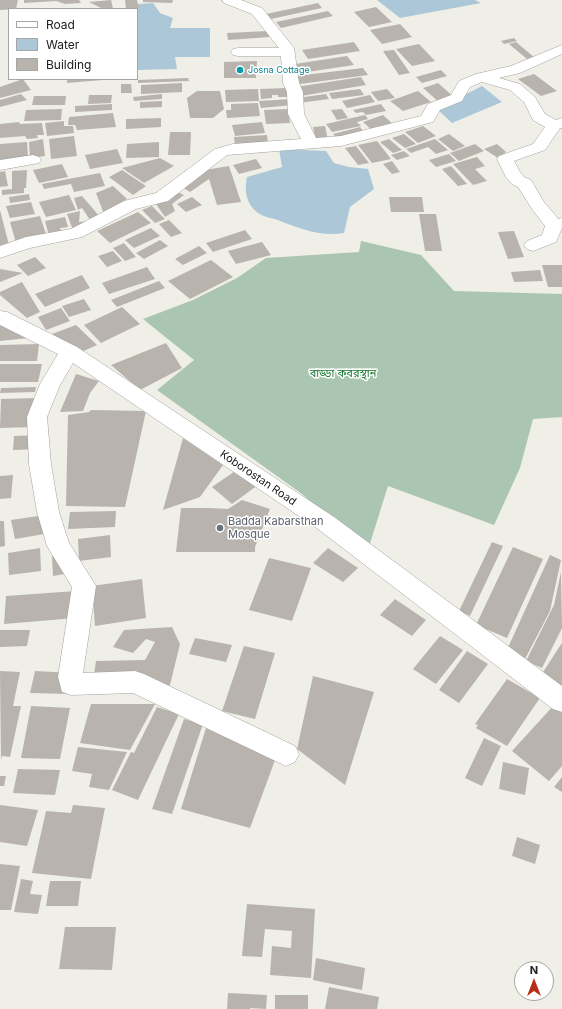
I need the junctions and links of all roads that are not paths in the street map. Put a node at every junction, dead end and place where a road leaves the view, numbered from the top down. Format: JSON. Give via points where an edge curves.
{"nodes":[{"id":1,"x":229,"y":0,"type":"edge"},
{"id":2,"x":562,"y":49,"type":"edge"},
{"id":3,"x":238,"y":52,"type":"dead end"},
{"id":4,"x":288,"y":52,"type":"junction"},
{"id":5,"x":481,"y":77,"type":"junction"},
{"id":6,"x":558,"y":124,"type":"edge"},
{"id":7,"x":311,"y":143,"type":"junction"},
{"id":8,"x":33,"y":160,"type":"dead end"},
{"id":9,"x":0,"y":165,"type":"edge"},
{"id":10,"x":558,"y":224,"type":"edge"},
{"id":11,"x":533,"y":245,"type":"dead end"},
{"id":12,"x":0,"y":252,"type":"edge"},
{"id":13,"x":0,"y":317,"type":"edge"},
{"id":14,"x":70,"y":352,"type":"junction"},
{"id":15,"x":562,"y":701,"type":"edge"},
{"id":16,"x":286,"y":754,"type":"dead end"}],
"edges":[{"from":1,"to":4,"type":"street","via":[[257,11],[284,43]]},
{"from":2,"to":5,"type":"street","via":[[515,70]]},
{"from":3,"to":4,"type":"street"},
{"from":4,"to":7,"type":"street","via":[[296,114]]},
{"from":5,"to":6,"type":"street","via":[[515,87],[530,100],[539,117]]},
{"from":5,"to":7,"type":"street","via":[[464,84],[457,98],[434,107],[427,119],[341,141]]},
{"from":6,"to":10,"type":"street","via":[[539,147],[505,159],[535,201]]},
{"from":7,"to":12,"type":"street","via":[[233,148],[221,152],[162,197],[130,205],[76,233],[26,243]]},
{"from":8,"to":9,"type":"street"},
{"from":10,"to":11,"type":"street","via":[[550,238]]},
{"from":13,"to":14,"type":"street","name":"Koborostan Road"},
{"from":14,"to":15,"type":"street","name":"Koborostan Road","via":[[326,523]]},
{"from":14,"to":16,"type":"street","via":[[50,384],[38,417],[40,464],[48,512],[58,546],[84,586],[71,684],[135,682]]}]}
